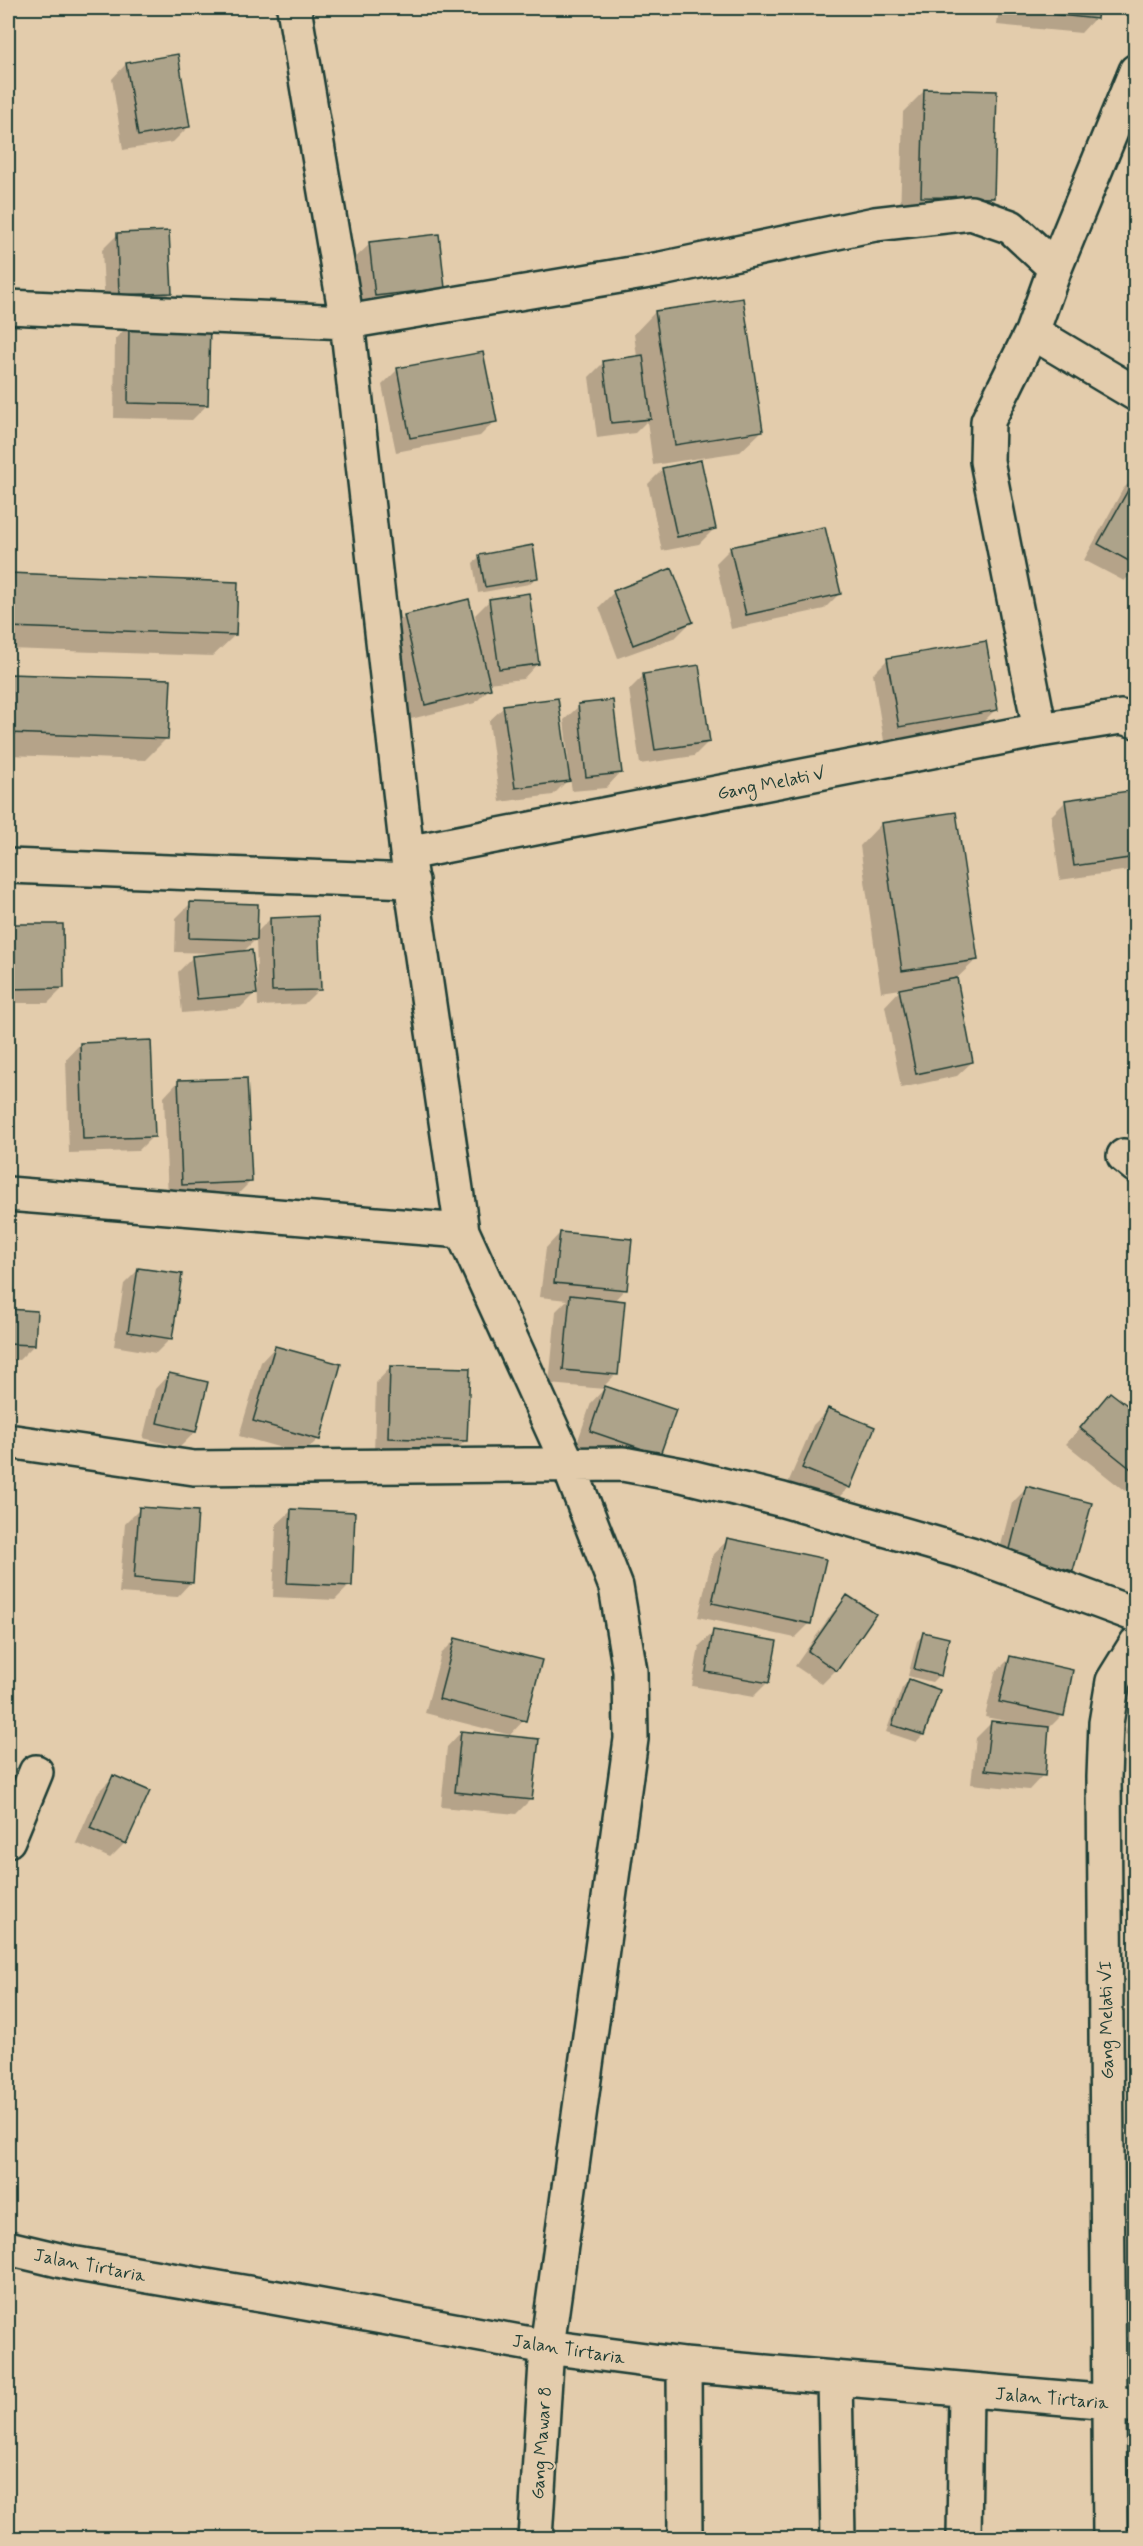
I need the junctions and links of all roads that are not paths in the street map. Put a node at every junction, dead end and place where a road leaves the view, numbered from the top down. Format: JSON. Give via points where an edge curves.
{"nodes":[{"id":1,"x":294,"y":8,"type":"edge"},
{"id":2,"x":1136,"y":71,"type":"edge"},
{"id":3,"x":1055,"y":268,"type":"junction"},
{"id":4,"x":8,"y":308,"type":"edge"},
{"id":5,"x":347,"y":322,"type":"junction"},
{"id":6,"x":1032,"y":332,"type":"junction"},
{"id":7,"x":1136,"y":394,"type":"edge"},
{"id":8,"x":1136,"y":721,"type":"edge"},
{"id":9,"x":1040,"y":730,"type":"junction"},
{"id":10,"x":8,"y":866,"type":"edge"},
{"id":11,"x":410,"y":867,"type":"junction"},
{"id":12,"x":8,"y":1194,"type":"edge"},
{"id":13,"x":462,"y":1231,"type":"junction"},
{"id":14,"x":8,"y":1441,"type":"edge"},
{"id":15,"x":569,"y":1466,"type":"junction"},
{"id":16,"x":1136,"y":1615,"type":"edge"},
{"id":17,"x":1136,"y":1644,"type":"edge"},
{"id":18,"x":36,"y":1772,"type":"dead end"},
{"id":19,"x":8,"y":1840,"type":"edge"},
{"id":20,"x":8,"y":2248,"type":"edge"},
{"id":21,"x":547,"y":2347,"type":"junction"},
{"id":22,"x":684,"y":2365,"type":"junction"},
{"id":23,"x":835,"y":2379,"type":"junction"},
{"id":24,"x":966,"y":2391,"type":"junction"},
{"id":25,"x":1123,"y":2404,"type":"edge"},
{"id":26,"x":535,"y":2538,"type":"edge"},
{"id":27,"x":685,"y":2538,"type":"edge"},
{"id":28,"x":838,"y":2538,"type":"edge"},
{"id":29,"x":963,"y":2538,"type":"edge"},
{"id":30,"x":1110,"y":2538,"type":"edge"}],
"edges":[{"from":1,"to":5,"type":"street","name":"Gang Mawar 8"},
{"from":2,"to":3,"type":"street"},
{"from":3,"to":5,"type":"street","via":[[1011,227],[971,213],[875,224],[661,269]]},
{"from":3,"to":6,"type":"street"},
{"from":4,"to":5,"type":"street"},
{"from":5,"to":11,"type":"street","name":"Gang Mawar 8"},
{"from":6,"to":7,"type":"street"},
{"from":6,"to":9,"type":"street","via":[[988,421],[987,461]]},
{"from":8,"to":9,"type":"street","name":"Gang Melati V","via":[[1121,717]]},
{"from":9,"to":11,"type":"street","name":"Gang Melati V"},
{"from":10,"to":11,"type":"street","name":"Gang Melati V"},
{"from":11,"to":13,"type":"street","name":"Gang Mawar 8"},
{"from":12,"to":13,"type":"street"},
{"from":13,"to":15,"type":"street","name":"Gang Mawar 8"},
{"from":14,"to":15,"type":"street","via":[[194,1468]]},
{"from":15,"to":16,"type":"street","via":[[623,1464],[783,1500],[971,1554]]},
{"from":15,"to":21,"type":"street","name":"Gang Mawar 8","via":[[616,1587],[630,1671],[631,1738]]},
{"from":17,"to":25,"type":"street","name":"Gang Melati VI","via":[[1113,1681],[1106,1723],[1104,1777]]},
{"from":18,"to":19,"type":"street"},
{"from":20,"to":21,"type":"street","name":"Jalan Tirtaria","via":[[71,2263]]},
{"from":21,"to":22,"type":"street","name":"Jalan Tirtaria"},
{"from":21,"to":26,"type":"street","name":"Gang Mawar 8"},
{"from":22,"to":23,"type":"street","name":"Jalan Tirtaria"},
{"from":22,"to":27,"type":"street"},
{"from":23,"to":24,"type":"street","name":"Jalan Tirtaria"},
{"from":23,"to":28,"type":"street"},
{"from":24,"to":25,"type":"street","name":"Jalan Tirtaria"},
{"from":24,"to":29,"type":"street"},
{"from":25,"to":30,"type":"street","name":"Gang Melati VI"}]}
